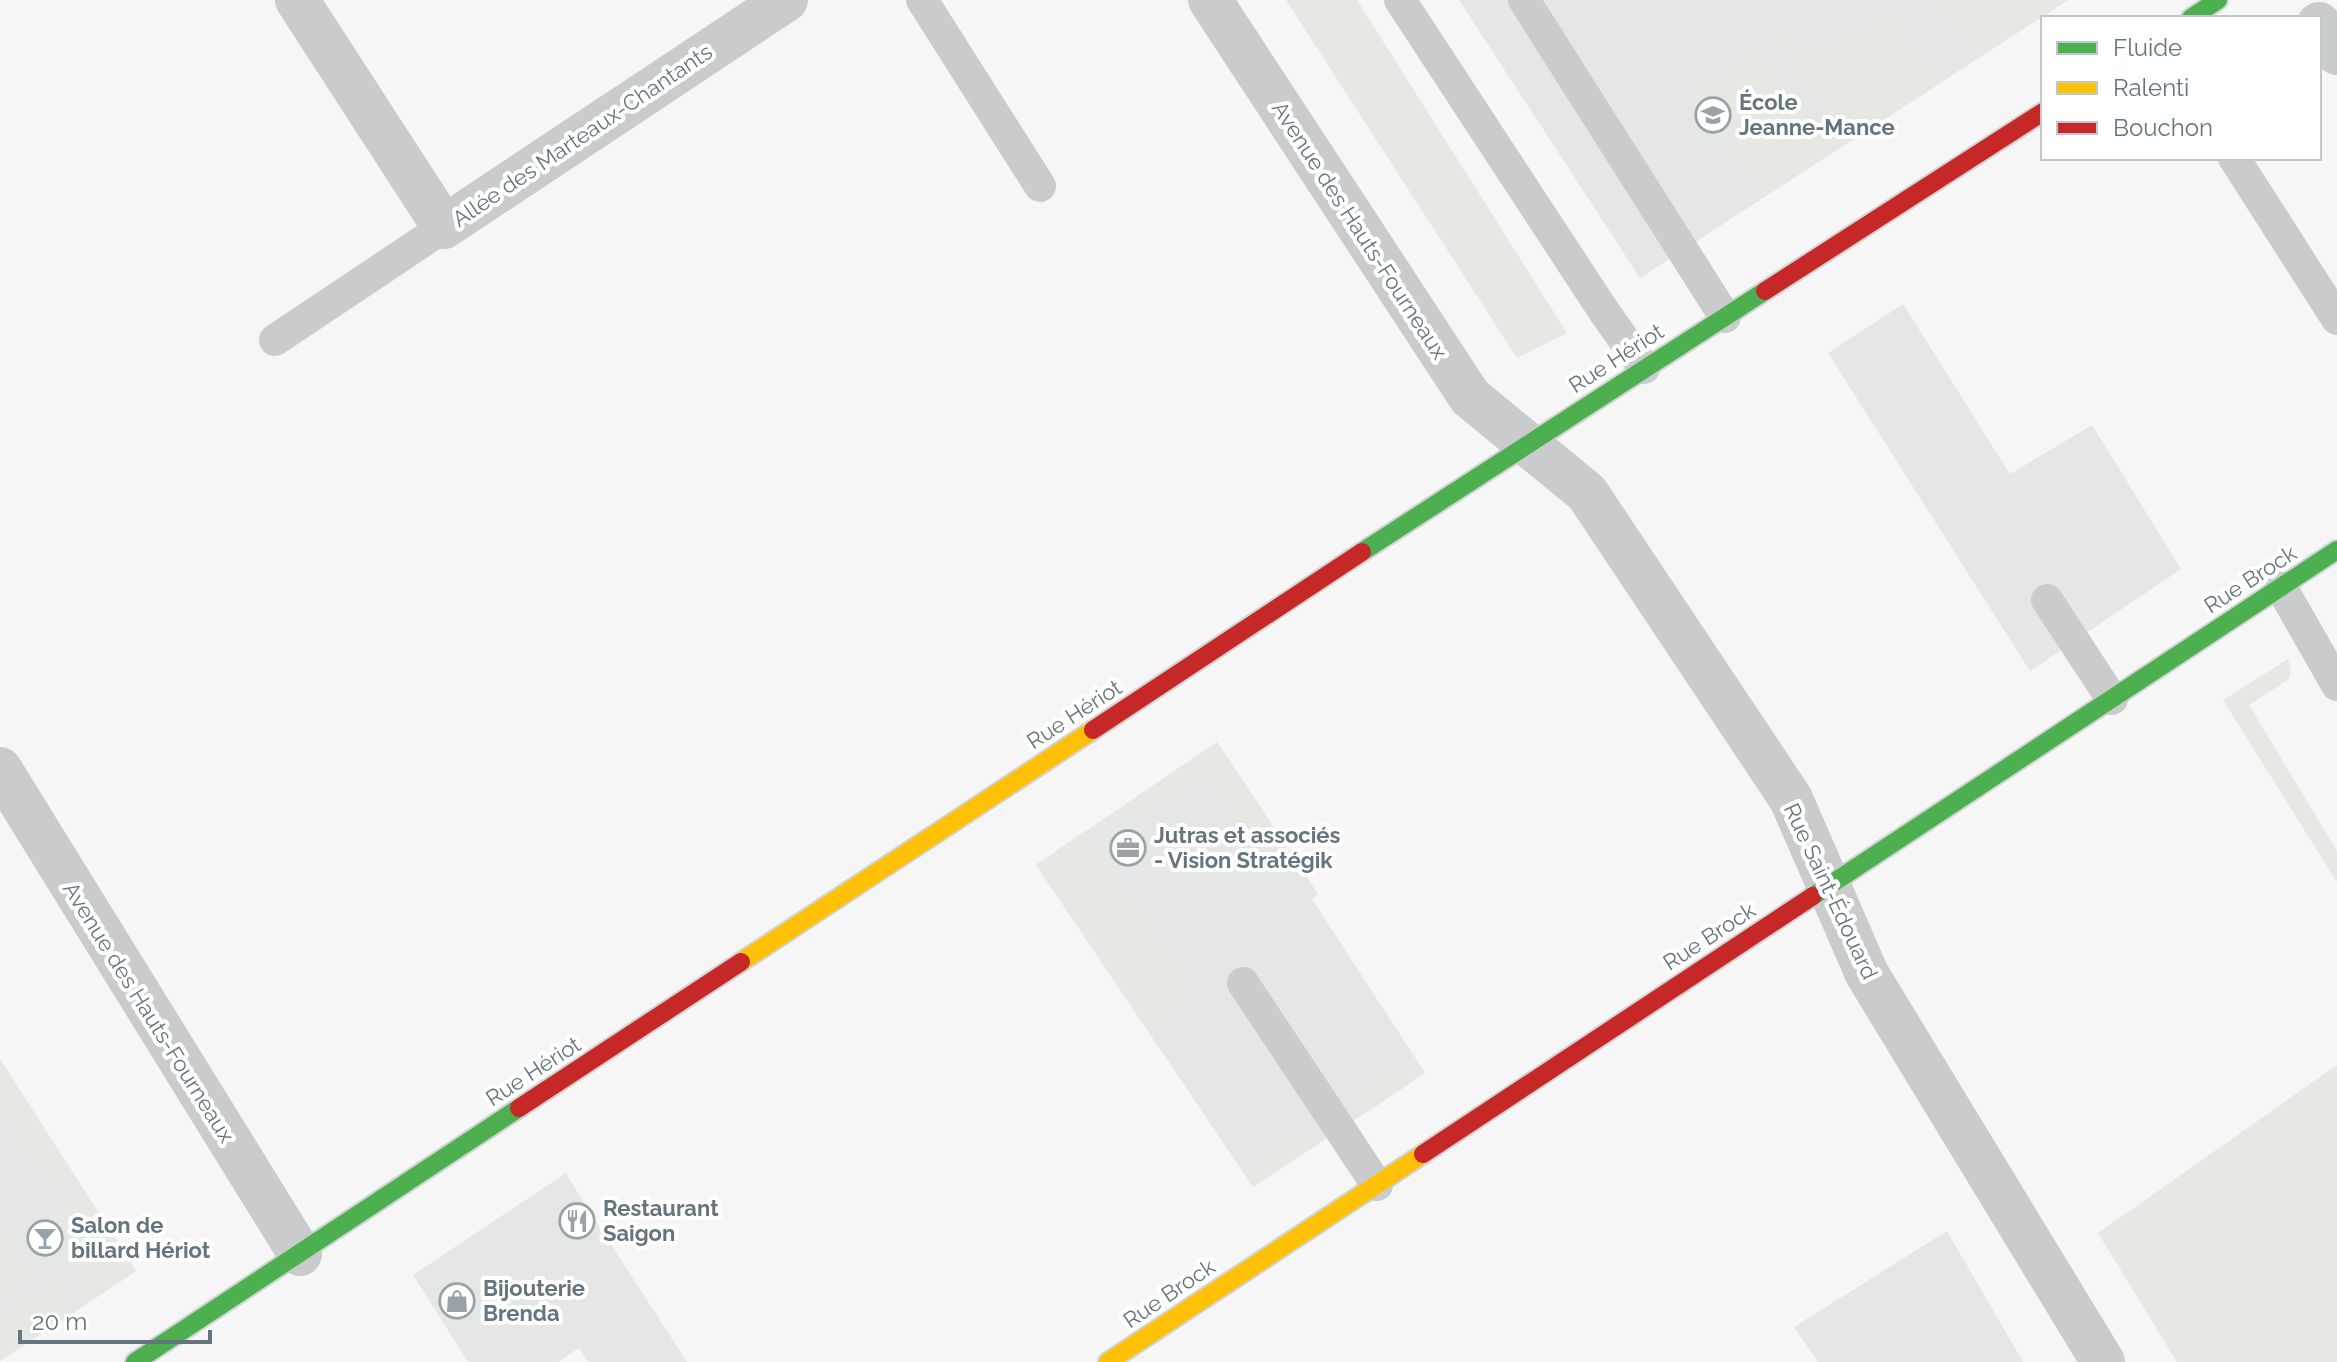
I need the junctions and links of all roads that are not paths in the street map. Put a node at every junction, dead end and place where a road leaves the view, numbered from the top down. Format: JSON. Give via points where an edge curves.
{"nodes":[{"id":1,"x":297,"y":0,"type":"edge"},
{"id":2,"x":786,"y":0,"type":"edge"},
{"id":3,"x":922,"y":0,"type":"edge"},
{"id":4,"x":1210,"y":0,"type":"edge"},
{"id":5,"x":1400,"y":0,"type":"edge"},
{"id":6,"x":1524,"y":0,"type":"edge"},
{"id":7,"x":2218,"y":0,"type":"edge"},
{"id":8,"x":2194,"y":16,"type":"edge"},
{"id":9,"x":2321,"y":27,"type":"edge"},
{"id":10,"x":2337,"y":53,"type":"edge"},
{"id":11,"x":2041,"y":113,"type":"edge"},
{"id":12,"x":2236,"y":160,"type":"edge"},
{"id":13,"x":1040,"y":186,"type":"dead end"},
{"id":14,"x":444,"y":227,"type":"junction"},
{"id":15,"x":2326,"y":276,"type":"edge"},
{"id":16,"x":1725,"y":317,"type":"junction"},
{"id":17,"x":2337,"y":319,"type":"edge"},
{"id":18,"x":275,"y":340,"type":"dead end"},
{"id":19,"x":1644,"y":368,"type":"junction"},
{"id":20,"x":1528,"y":444,"type":"junction"},
{"id":21,"x":2337,"y":550,"type":"edge"},
{"id":22,"x":2281,"y":587,"type":"junction"},
{"id":23,"x":2047,"y":600,"type":"dead end"},
{"id":24,"x":2337,"y":685,"type":"edge"},
{"id":25,"x":2112,"y":699,"type":"junction"},
{"id":26,"x":0,"y":769,"type":"edge"},
{"id":27,"x":1829,"y":886,"type":"junction"},
{"id":28,"x":1243,"y":983,"type":"dead end"},
{"id":29,"x":1377,"y":1185,"type":"junction"},
{"id":30,"x":300,"y":1254,"type":"junction"},
{"id":31,"x":135,"y":1362,"type":"edge"},
{"id":32,"x":1108,"y":1362,"type":"edge"},
{"id":33,"x":2103,"y":1362,"type":"edge"}],
"edges":[{"from":1,"to":14,"type":"street","name":"Allée des Marteaux-Chantants"},
{"from":2,"to":14,"type":"street","name":"Allée des Marteaux-Chantants"},
{"from":3,"to":13,"type":"lane"},
{"from":4,"to":20,"type":"street","name":"Avenue des Hauts-Fourneaux","via":[[1470,397]]},
{"from":5,"to":19,"type":"lane"},
{"from":6,"to":16,"type":"lane"},
{"from":7,"to":8,"type":"street"},
{"from":9,"to":10,"type":"street"},
{"from":11,"to":16,"type":"street","name":"Rue Hériot"},
{"from":12,"to":15,"type":"lane"},
{"from":14,"to":18,"type":"lane"},
{"from":15,"to":17,"type":"lane"},
{"from":16,"to":19,"type":"street","name":"Rue Hériot"},
{"from":19,"to":20,"type":"street","name":"Rue Hériot"},
{"from":20,"to":27,"type":"street","name":"Rue Saint-Édouard","via":[[1587,493],[1605,519],[1791,799]]},
{"from":20,"to":30,"type":"street","name":"Rue Hériot"},
{"from":21,"to":22,"type":"street","name":"Rue Brock"},
{"from":22,"to":24,"type":"lane"},
{"from":22,"to":25,"type":"street","name":"Rue Brock"},
{"from":23,"to":25,"type":"lane"},
{"from":25,"to":27,"type":"street","name":"Rue Brock"},
{"from":26,"to":30,"type":"street","name":"Avenue des Hauts-Fourneaux"},
{"from":27,"to":29,"type":"street","name":"Rue Brock"},
{"from":27,"to":33,"type":"street","name":"Rue Saint-Édouard","via":[[1867,974]]},
{"from":28,"to":29,"type":"lane"},
{"from":29,"to":32,"type":"street","name":"Rue Brock"},
{"from":30,"to":31,"type":"street","name":"Rue Hériot"}]}
